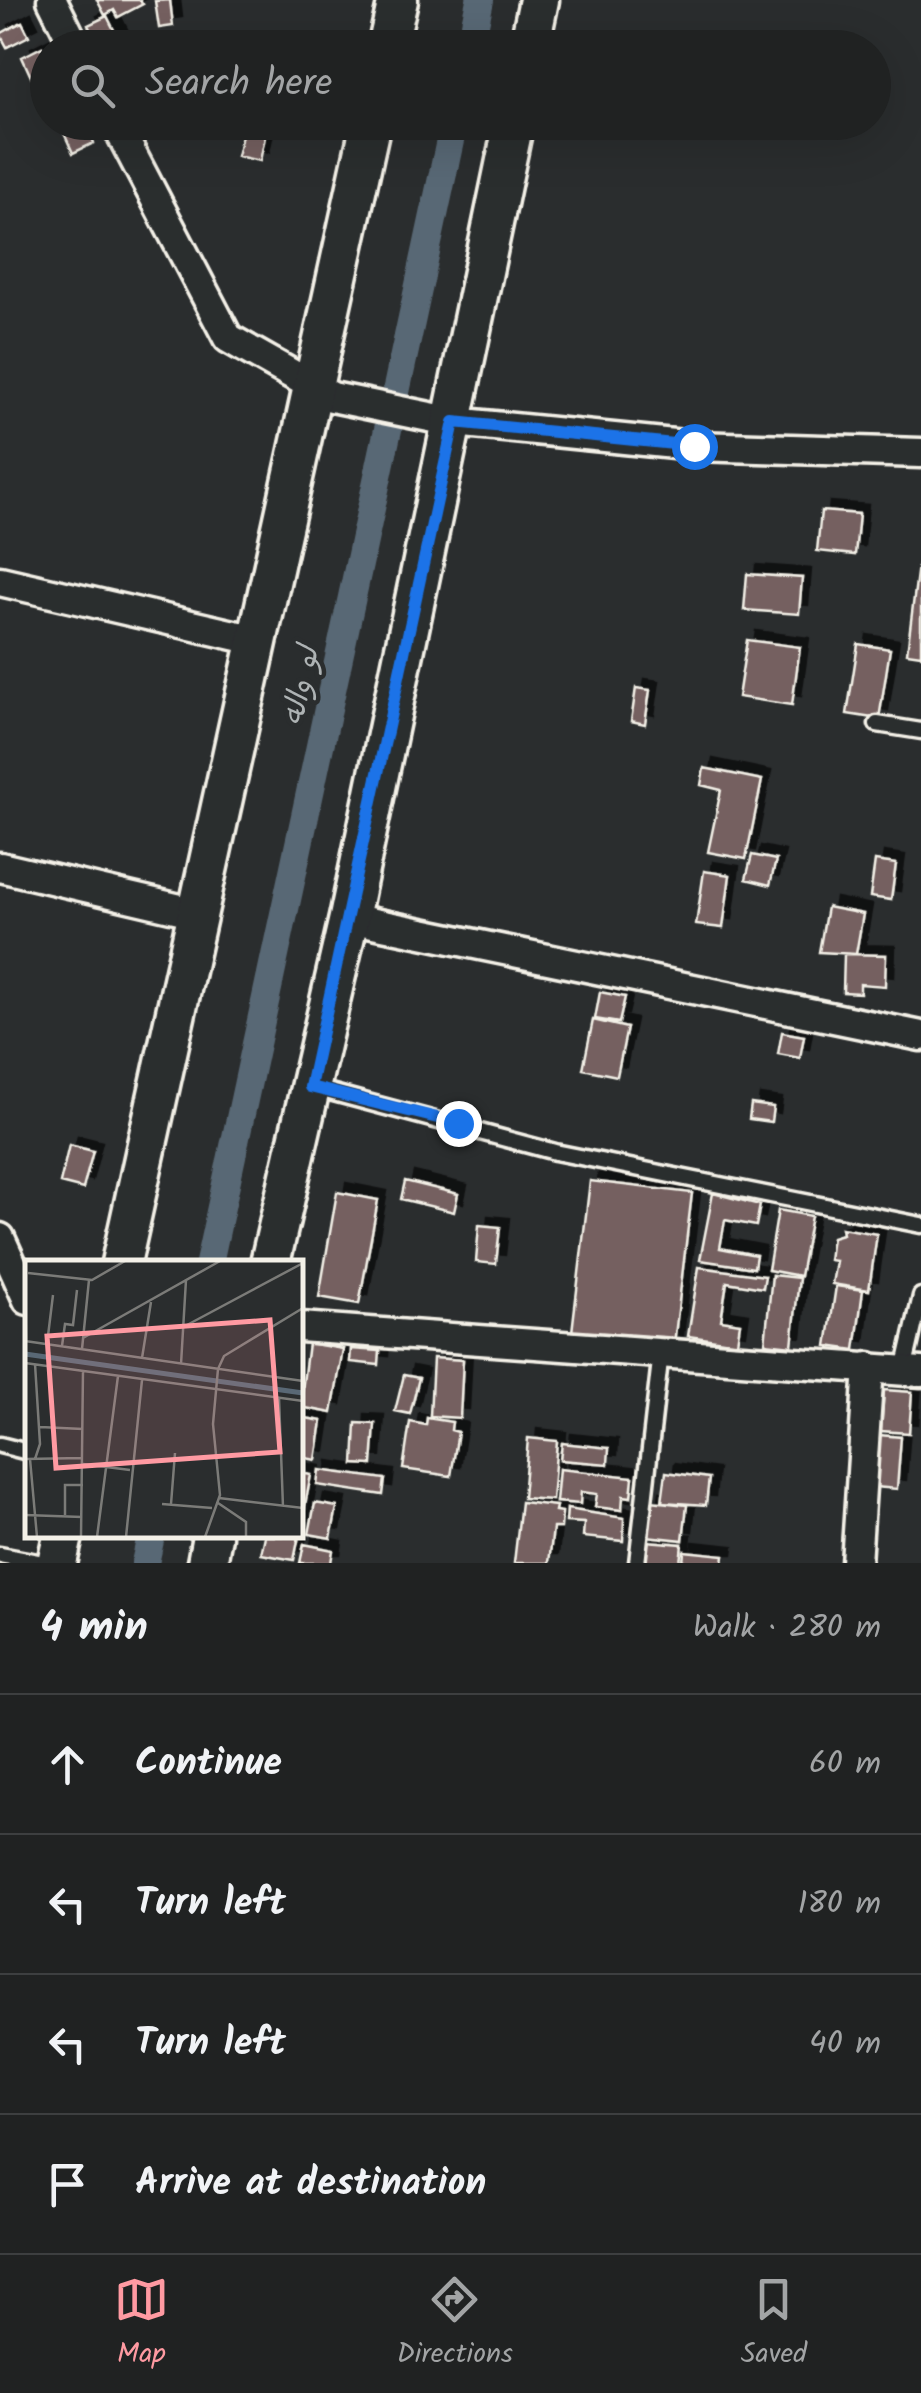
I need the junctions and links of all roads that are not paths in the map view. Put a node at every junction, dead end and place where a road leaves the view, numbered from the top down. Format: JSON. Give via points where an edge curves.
{"nodes":[{"id":1,"x":52,"y":0,"type":"edge"},
{"id":2,"x":398,"y":0,"type":"edge"},
{"id":3,"x":539,"y":0,"type":"edge"},
{"id":4,"x":67,"y":30,"type":"edge"},
{"id":5,"x":391,"y":30,"type":"edge"},
{"id":6,"x":533,"y":30,"type":"edge"},
{"id":7,"x":125,"y":140,"type":"edge"},
{"id":8,"x":368,"y":140,"type":"edge"},
{"id":9,"x":509,"y":140,"type":"edge"},
{"id":10,"x":323,"y":393,"type":"junction"},
{"id":11,"x":439,"y":421,"type":"junction"},
{"id":12,"x":921,"y":453,"type":"edge"},
{"id":13,"x":0,"y":580,"type":"edge"},
{"id":14,"x":260,"y":642,"type":"junction"},
{"id":15,"x":877,"y":724,"type":"dead end"},
{"id":16,"x":921,"y":731,"type":"edge"},
{"id":17,"x":0,"y":867,"type":"edge"},
{"id":18,"x":197,"y":912,"type":"junction"},
{"id":19,"x":349,"y":918,"type":"junction"},
{"id":20,"x":921,"y":1036,"type":"edge"},
{"id":21,"x":310,"y":1087,"type":"junction"},
{"id":22,"x":921,"y":1226,"type":"edge"},
{"id":23,"x":0,"y":1238,"type":"edge"},
{"id":24,"x":123,"y":1260,"type":"edge"},
{"id":25,"x":271,"y":1260,"type":"edge"},
{"id":26,"x":25,"y":1293,"type":"edge"},
{"id":27,"x":921,"y":1296,"type":"edge"},
{"id":28,"x":0,"y":1305,"type":"edge"},
{"id":29,"x":25,"y":1309,"type":"edge"},
{"id":30,"x":302,"y":1327,"type":"edge"},
{"id":31,"x":661,"y":1352,"type":"junction"},
{"id":32,"x":869,"y":1367,"type":"junction"},
{"id":33,"x":913,"y":1371,"type":"edge"},
{"id":34,"x":0,"y":1445,"type":"edge"},
{"id":35,"x":25,"y":1451,"type":"edge"},
{"id":36,"x":63,"y":1538,"type":"edge"},
{"id":37,"x":212,"y":1538,"type":"edge"},
{"id":38,"x":0,"y":1554,"type":"edge"},
{"id":39,"x":42,"y":1563,"type":"edge"},
{"id":40,"x":57,"y":1563,"type":"edge"},
{"id":41,"x":206,"y":1563,"type":"edge"},
{"id":42,"x":637,"y":1563,"type":"edge"},
{"id":43,"x":856,"y":1563,"type":"edge"}],
"edges":[{"from":1,"to":4,"type":"street"},
{"from":2,"to":5,"type":"street"},
{"from":3,"to":6,"type":"street"},
{"from":7,"to":10,"type":"street","via":[[228,338]]},
{"from":8,"to":10,"type":"street"},
{"from":9,"to":11,"type":"street"},
{"from":10,"to":11,"type":"street"},
{"from":10,"to":14,"type":"street"},
{"from":11,"to":12,"type":"street","via":[[694,446]]},
{"from":11,"to":19,"type":"street"},
{"from":13,"to":14,"type":"street"},
{"from":14,"to":18,"type":"street"},
{"from":15,"to":16,"type":"lane"},
{"from":17,"to":18,"type":"street"},
{"from":18,"to":24,"type":"street"},
{"from":19,"to":20,"type":"street"},
{"from":19,"to":21,"type":"street"},
{"from":21,"to":22,"type":"lane","via":[[555,1152]]},
{"from":21,"to":25,"type":"street"},
{"from":23,"to":26,"type":"street"},
{"from":27,"to":33,"type":"lane"},
{"from":28,"to":29,"type":"street"},
{"from":30,"to":31,"type":"street"},
{"from":31,"to":32,"type":"street"},
{"from":31,"to":42,"type":"lane"},
{"from":32,"to":33,"type":"street"},
{"from":32,"to":43,"type":"street"},
{"from":34,"to":35,"type":"lane"},
{"from":36,"to":40,"type":"street"},
{"from":37,"to":41,"type":"street"},
{"from":38,"to":39,"type":"lane"}]}
